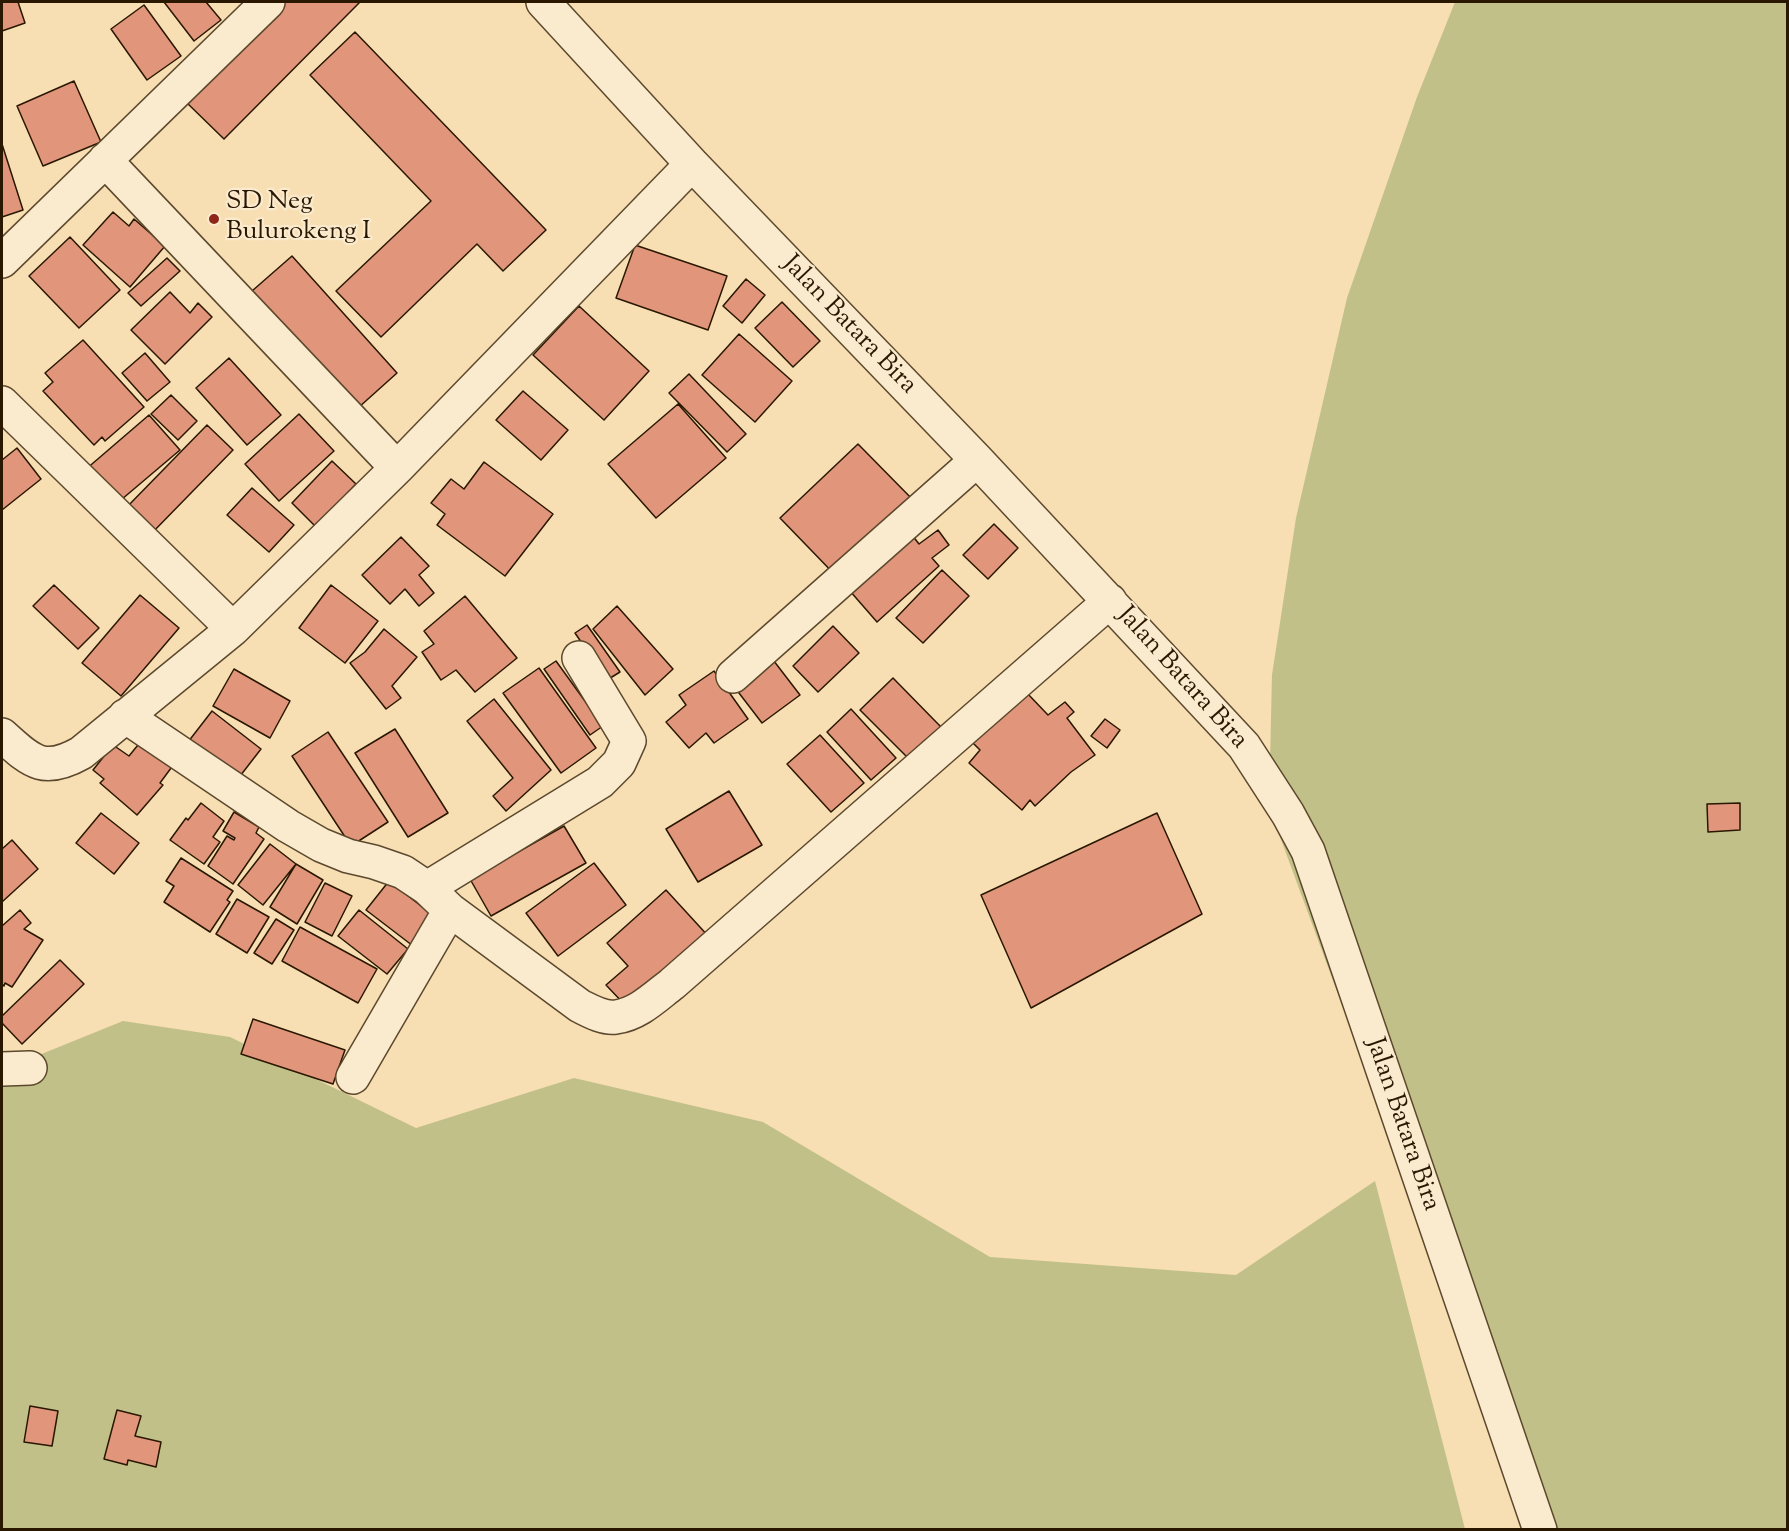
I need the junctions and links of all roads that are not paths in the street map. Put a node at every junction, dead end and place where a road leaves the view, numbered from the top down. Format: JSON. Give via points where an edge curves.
{"nodes":[{"id":1,"x":268,"y":2,"type":"edge"},
{"id":2,"x":543,"y":2,"type":"edge"},
{"id":3,"x":105,"y":160,"type":"junction"},
{"id":4,"x":692,"y":164,"type":"junction"},
{"id":5,"x":2,"y":261,"type":"edge"},
{"id":6,"x":2,"y":403,"type":"edge"},
{"id":7,"x":977,"y":460,"type":"junction"},
{"id":8,"x":397,"y":468,"type":"junction"},
{"id":9,"x":1110,"y":601,"type":"junction"},
{"id":10,"x":233,"y":629,"type":"junction"},
{"id":11,"x":579,"y":658,"type":"dead end"},
{"id":12,"x":733,"y":676,"type":"dead end"},
{"id":13,"x":125,"y":716,"type":"junction"},
{"id":14,"x":2,"y":735,"type":"edge"},
{"id":15,"x":438,"y":899,"type":"junction"},
{"id":16,"x":353,"y":1077,"type":"dead end"},
{"id":17,"x":1540,"y":1530,"type":"edge"}],
"edges":[{"from":1,"to":3,"type":"street"},
{"from":2,"to":4,"type":"street","name":"Jalan Batara Bira"},
{"from":3,"to":5,"type":"street"},
{"from":3,"to":8,"type":"street"},
{"from":4,"to":7,"type":"street","name":"Jalan Batara Bira"},
{"from":4,"to":8,"type":"street"},
{"from":6,"to":10,"type":"street"},
{"from":7,"to":9,"type":"street","name":"Jalan Batara Bira"},
{"from":7,"to":12,"type":"street"},
{"from":8,"to":10,"type":"street"},
{"from":9,"to":15,"type":"street","via":[[642,1007],[615,1017],[580,1006]]},
{"from":9,"to":17,"type":"street","name":"Jalan Batara Bira","via":[[1244,746],[1308,851]]},
{"from":10,"to":13,"type":"street"},
{"from":11,"to":15,"type":"street","via":[[629,741],[619,763],[600,782]]},
{"from":13,"to":14,"type":"street","via":[[66,762],[32,762]]},
{"from":13,"to":15,"type":"street","via":[[288,826],[348,856],[403,872]]},
{"from":15,"to":16,"type":"street"}]}
